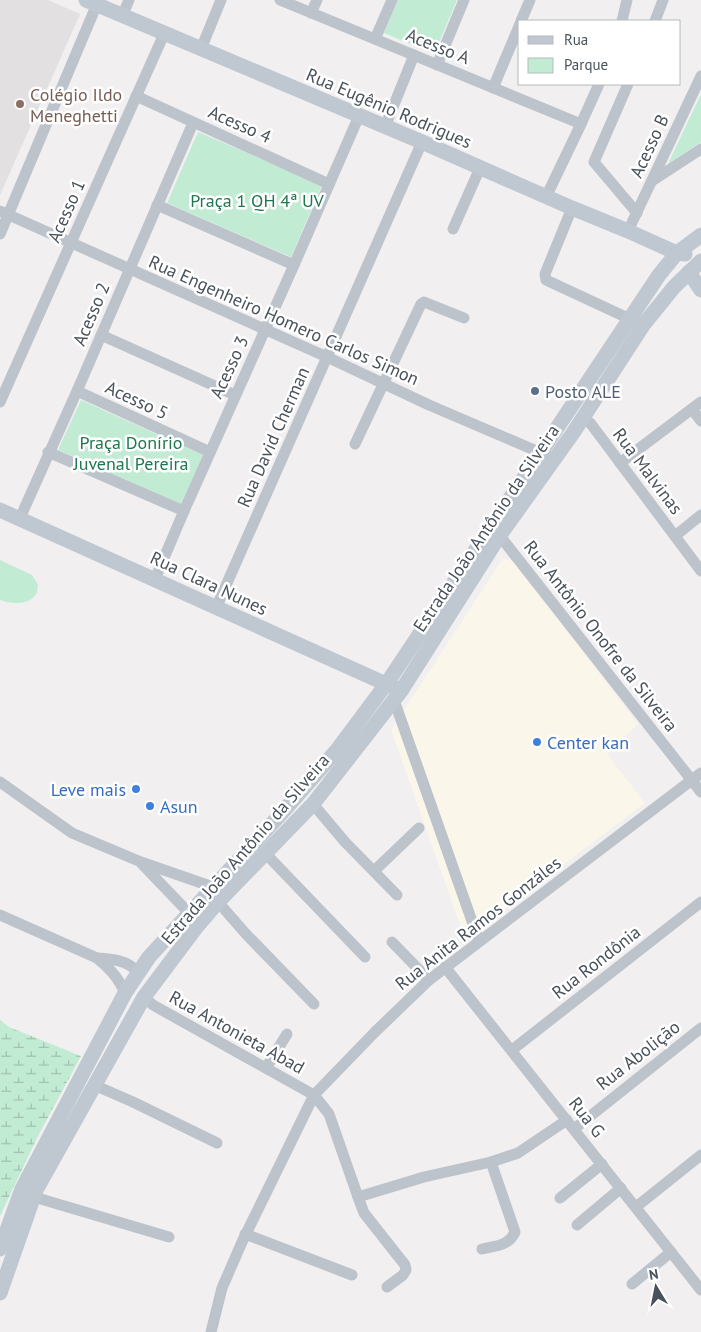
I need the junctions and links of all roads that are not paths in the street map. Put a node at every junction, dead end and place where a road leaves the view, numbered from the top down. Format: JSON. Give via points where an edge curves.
{"nodes":[{"id":1,"x":129,"y":0,"type":"edge"},
{"id":2,"x":221,"y":0,"type":"edge"},
{"id":3,"x":280,"y":0,"type":"edge"},
{"id":4,"x":316,"y":0,"type":"edge"},
{"id":5,"x":392,"y":0,"type":"edge"},
{"id":6,"x":464,"y":0,"type":"edge"},
{"id":7,"x":530,"y":0,"type":"edge"},
{"id":8,"x":627,"y":0,"type":"edge"},
{"id":9,"x":662,"y":0,"type":"edge"},
{"id":10,"x":91,"y":2,"type":"edge"},
{"id":11,"x":311,"y":13,"type":"junction"},
{"id":12,"x":122,"y":16,"type":"junction"},
{"id":13,"x":521,"y":20,"type":"edge"},
{"id":14,"x":622,"y":20,"type":"edge"},
{"id":15,"x":655,"y":20,"type":"edge"},
{"id":16,"x":518,"y":28,"type":"edge"},
{"id":17,"x":164,"y":34,"type":"junction"},
{"id":18,"x":375,"y":39,"type":"junction"},
{"id":19,"x":201,"y":49,"type":"junction"},
{"id":20,"x":414,"y":55,"type":"junction"},
{"id":21,"x":437,"y":65,"type":"junction"},
{"id":22,"x":701,"y":76,"type":"edge"},
{"id":23,"x":599,"y":85,"type":"edge"},
{"id":24,"x":628,"y":85,"type":"edge"},
{"id":25,"x":493,"y":88,"type":"junction"},
{"id":26,"x":136,"y":96,"type":"junction"},
{"id":27,"x":359,"y":116,"type":"junction"},
{"id":28,"x":193,"y":123,"type":"junction"},
{"id":29,"x":582,"y":124,"type":"junction"},
{"id":30,"x":385,"y":127,"type":"junction"},
{"id":31,"x":422,"y":142,"type":"junction"},
{"id":32,"x":701,"y":149,"type":"edge"},
{"id":33,"x":480,"y":168,"type":"junction"},
{"id":34,"x":652,"y":181,"type":"junction"},
{"id":35,"x":329,"y":184,"type":"junction"},
{"id":36,"x":546,"y":196,"type":"junction"},
{"id":37,"x":157,"y":205,"type":"junction"},
{"id":38,"x":572,"y":208,"type":"junction"},
{"id":39,"x":4,"y":213,"type":"edge"},
{"id":40,"x":637,"y":213,"type":"junction"},
{"id":41,"x":453,"y":228,"type":"dead end"},
{"id":42,"x":628,"y":231,"type":"junction"},
{"id":43,"x":0,"y":234,"type":"edge"},
{"id":44,"x":701,"y":235,"type":"edge"},
{"id":45,"x":72,"y":243,"type":"junction"},
{"id":46,"x":701,"y":252,"type":"edge"},
{"id":47,"x":677,"y":254,"type":"junction"},
{"id":48,"x":701,"y":261,"type":"edge"},
{"id":49,"x":294,"y":265,"type":"junction"},
{"id":50,"x":129,"y":268,"type":"junction"},
{"id":51,"x":689,"y":272,"type":"junction"},
{"id":52,"x":701,"y":290,"type":"edge"},
{"id":53,"x":464,"y":318,"type":"dead end"},
{"id":54,"x":630,"y":319,"type":"junction"},
{"id":55,"x":265,"y":329,"type":"junction"},
{"id":56,"x":101,"y":335,"type":"junction"},
{"id":57,"x":327,"y":357,"type":"junction"},
{"id":58,"x":384,"y":384,"type":"junction"},
{"id":59,"x":594,"y":385,"type":"junction"},
{"id":60,"x":77,"y":391,"type":"junction"},
{"id":61,"x":235,"y":395,"type":"junction"},
{"id":62,"x":0,"y":402,"type":"edge"},
{"id":63,"x":696,"y":406,"type":"edge"},
{"id":64,"x":583,"y":417,"type":"junction"},
{"id":65,"x":701,"y":421,"type":"edge"},
{"id":66,"x":559,"y":425,"type":"junction"},
{"id":67,"x":573,"y":432,"type":"junction"},
{"id":68,"x":355,"y":444,"type":"dead end"},
{"id":69,"x":48,"y":452,"type":"junction"},
{"id":70,"x":210,"y":452,"type":"junction"},
{"id":71,"x":547,"y":456,"type":"junction"},
{"id":72,"x":620,"y":463,"type":"junction"},
{"id":73,"x":0,"y":510,"type":"edge"},
{"id":74,"x":184,"y":511,"type":"junction"},
{"id":75,"x":701,"y":515,"type":"edge"},
{"id":76,"x":20,"y":518,"type":"junction"},
{"id":77,"x":496,"y":531,"type":"junction"},
{"id":78,"x":675,"y":536,"type":"junction"},
{"id":79,"x":701,"y":571,"type":"edge"},
{"id":80,"x":156,"y":579,"type":"junction"},
{"id":81,"x":216,"y":608,"type":"junction"},
{"id":82,"x":387,"y":683,"type":"junction"},
{"id":83,"x":397,"y":696,"type":"junction"},
{"id":84,"x":701,"y":772,"type":"edge"},
{"id":85,"x":691,"y":780,"type":"junction"},
{"id":86,"x":0,"y":782,"type":"edge"},
{"id":87,"x":701,"y":792,"type":"edge"},
{"id":88,"x":313,"y":804,"type":"junction"},
{"id":89,"x":419,"y":828,"type":"dead end"},
{"id":90,"x":266,"y":854,"type":"junction"},
{"id":91,"x":140,"y":862,"type":"junction"},
{"id":92,"x":374,"y":871,"type":"junction"},
{"id":93,"x":213,"y":887,"type":"junction"},
{"id":94,"x":396,"y":895,"type":"dead end"},
{"id":95,"x":218,"y":902,"type":"junction"},
{"id":96,"x":701,"y":902,"type":"edge"},
{"id":97,"x":188,"y":913,"type":"junction"},
{"id":98,"x":0,"y":915,"type":"edge"},
{"id":99,"x":480,"y":941,"type":"junction"},
{"id":100,"x":392,"y":942,"type":"dead end"},
{"id":101,"x":365,"y":957,"type":"dead end"},
{"id":102,"x":97,"y":958,"type":"junction"},
{"id":103,"x":445,"y":967,"type":"junction"},
{"id":104,"x":138,"y":972,"type":"junction"},
{"id":105,"x":429,"y":980,"type":"junction"},
{"id":106,"x":125,"y":993,"type":"junction"},
{"id":107,"x":144,"y":997,"type":"junction"},
{"id":108,"x":314,"y":1004,"type":"dead end"},
{"id":109,"x":133,"y":1017,"type":"junction"},
{"id":110,"x":701,"y":1028,"type":"edge"},
{"id":111,"x":287,"y":1034,"type":"dead end"},
{"id":112,"x":512,"y":1050,"type":"junction"},
{"id":113,"x":266,"y":1068,"type":"junction"},
{"id":114,"x":94,"y":1085,"type":"junction"},
{"id":115,"x":314,"y":1095,"type":"junction"},
{"id":116,"x":570,"y":1124,"type":"junction"},
{"id":117,"x":217,"y":1143,"type":"dead end"},
{"id":118,"x":701,"y":1155,"type":"edge"},
{"id":119,"x":491,"y":1162,"type":"junction"},
{"id":120,"x":602,"y":1164,"type":"junction"},
{"id":121,"x":621,"y":1188,"type":"junction"},
{"id":122,"x":358,"y":1196,"type":"junction"},
{"id":123,"x":34,"y":1198,"type":"junction"},
{"id":124,"x":560,"y":1198,"type":"dead end"},
{"id":125,"x":636,"y":1207,"type":"junction"},
{"id":126,"x":577,"y":1225,"type":"dead end"},
{"id":127,"x":246,"y":1234,"type":"junction"},
{"id":128,"x":169,"y":1237,"type":"dead end"},
{"id":129,"x":0,"y":1249,"type":"edge"},
{"id":130,"x":482,"y":1249,"type":"dead end"},
{"id":131,"x":671,"y":1252,"type":"junction"},
{"id":132,"x":352,"y":1275,"type":"dead end"},
{"id":133,"x":632,"y":1284,"type":"dead end"},
{"id":134,"x":700,"y":1286,"type":"edge"},
{"id":135,"x":387,"y":1287,"type":"dead end"},
{"id":136,"x":0,"y":1293,"type":"edge"},
{"id":137,"x":211,"y":1332,"type":"edge"}],
"edges":[{"from":1,"to":12,"type":"street"},
{"from":2,"to":19,"type":"street"},
{"from":3,"to":11,"type":"street","name":"Acesso A"},
{"from":4,"to":11,"type":"street"},
{"from":5,"to":18,"type":"street"},
{"from":6,"to":21,"type":"street"},
{"from":7,"to":13,"type":"street"},
{"from":8,"to":14,"type":"street"},
{"from":9,"to":15,"type":"street"},
{"from":10,"to":12,"type":"main road","name":"Rua Eugênio Rodrigues"},
{"from":10,"to":39,"type":"street"},
{"from":11,"to":18,"type":"street","name":"Acesso A"},
{"from":12,"to":17,"type":"main road","name":"Rua Eugênio Rodrigues"},
{"from":16,"to":25,"type":"street"},
{"from":17,"to":19,"type":"main road","name":"Rua Eugênio Rodrigues"},
{"from":17,"to":26,"type":"street","name":"Acesso 1"},
{"from":18,"to":20,"type":"street","name":"Acesso A"},
{"from":19,"to":27,"type":"main road","name":"Rua Eugênio Rodrigues"},
{"from":20,"to":21,"type":"street","name":"Acesso A"},
{"from":20,"to":30,"type":"street"},
{"from":21,"to":25,"type":"street","name":"Acesso A"},
{"from":22,"to":34,"type":"street","name":"Acesso B"},
{"from":23,"to":29,"type":"street"},
{"from":24,"to":40,"type":"street","via":[[594,162]]},
{"from":25,"to":29,"type":"street","name":"Acesso A"},
{"from":26,"to":28,"type":"street","name":"Acesso 4"},
{"from":26,"to":45,"type":"street","name":"Acesso 1"},
{"from":27,"to":30,"type":"main road","name":"Rua Eugênio Rodrigues"},
{"from":27,"to":35,"type":"street","name":"Acesso 3"},
{"from":28,"to":35,"type":"street","name":"Acesso 4"},
{"from":28,"to":37,"type":"street","name":"Acesso 2"},
{"from":29,"to":36,"type":"street"},
{"from":30,"to":31,"type":"main road","name":"Rua Eugênio Rodrigues"},
{"from":31,"to":33,"type":"main road","name":"Rua Eugênio Rodrigues"},
{"from":31,"to":57,"type":"street","name":"Rua David Cherman"},
{"from":32,"to":34,"type":"street"},
{"from":33,"to":36,"type":"main road","name":"Rua Eugênio Rodrigues"},
{"from":33,"to":41,"type":"street"},
{"from":34,"to":40,"type":"street","name":"Acesso B"},
{"from":35,"to":49,"type":"street","name":"Acesso 3"},
{"from":36,"to":38,"type":"main road","name":"Rua Eugênio Rodrigues"},
{"from":37,"to":49,"type":"street"},
{"from":37,"to":50,"type":"street","name":"Acesso 2"},
{"from":38,"to":42,"type":"main road","name":"Rua Eugênio Rodrigues"},
{"from":38,"to":54,"type":"street","via":[[546,280]]},
{"from":39,"to":43,"type":"street"},
{"from":39,"to":45,"type":"street","name":"Rua Engenheiro Homero Carlos Simon"},
{"from":40,"to":42,"type":"street","name":"Acesso B"},
{"from":42,"to":47,"type":"main road","name":"Rua Eugênio Rodrigues"},
{"from":44,"to":47,"type":"main road","name":"Estrada João Antônio da Silveira"},
{"from":45,"to":50,"type":"street","name":"Rua Engenheiro Homero Carlos Simon"},
{"from":45,"to":62,"type":"street","name":"Acesso 1"},
{"from":46,"to":47,"type":"main road"},
{"from":47,"to":54,"type":"main road","name":"Estrada João Antônio da Silveira"},
{"from":48,"to":51,"type":"main road","name":"Estrada João Antônio da Silveira"},
{"from":49,"to":55,"type":"street","name":"Acesso 3"},
{"from":50,"to":55,"type":"street","name":"Rua Engenheiro Homero Carlos Simon"},
{"from":50,"to":56,"type":"street","name":"Acesso 2"},
{"from":51,"to":52,"type":"main road"},
{"from":51,"to":59,"type":"main road","name":"Estrada João Antônio da Silveira"},
{"from":53,"to":58,"type":"street","via":[[424,302],[420,304]]},
{"from":54,"to":59,"type":"main road","name":"Estrada João Antônio da Silveira"},
{"from":55,"to":57,"type":"street","name":"Rua Engenheiro Homero Carlos Simon"},
{"from":55,"to":61,"type":"street","name":"Acesso 3"},
{"from":56,"to":60,"type":"street","name":"Acesso 2"},
{"from":56,"to":61,"type":"street"},
{"from":57,"to":58,"type":"street","name":"Rua Engenheiro Homero Carlos Simon"},
{"from":57,"to":81,"type":"street","name":"Rua David Cherman"},
{"from":58,"to":68,"type":"street"},
{"from":58,"to":71,"type":"street","name":"Rua Engenheiro Homero Carlos Simon"},
{"from":59,"to":64,"type":"main road","name":"Estrada João Antônio da Silveira"},
{"from":59,"to":66,"type":"main road","name":"Estrada João Antônio da Silveira"},
{"from":60,"to":69,"type":"street","name":"Acesso 2"},
{"from":60,"to":70,"type":"street","name":"Acesso 5"},
{"from":61,"to":70,"type":"street","name":"Acesso 3"},
{"from":63,"to":65,"type":"street"},
{"from":63,"to":72,"type":"street"},
{"from":64,"to":67,"type":"main road","name":"Estrada João Antônio da Silveira"},
{"from":64,"to":72,"type":"street","name":"Rua Malvinas"},
{"from":66,"to":67,"type":"main road"},
{"from":66,"to":71,"type":"main road","name":"Estrada João Antônio da Silveira"},
{"from":67,"to":71,"type":"main road","name":"Estrada João Antônio da Silveira"},
{"from":69,"to":74,"type":"street"},
{"from":69,"to":76,"type":"street","name":"Acesso 2"},
{"from":70,"to":74,"type":"street","name":"Acesso 3"},
{"from":71,"to":77,"type":"main road","name":"Estrada João Antônio da Silveira"},
{"from":72,"to":78,"type":"street","name":"Rua Malvinas"},
{"from":73,"to":76,"type":"main road","name":"Rua Clara Nunes"},
{"from":74,"to":80,"type":"street","name":"Acesso 3"},
{"from":75,"to":78,"type":"street"},
{"from":76,"to":80,"type":"main road","name":"Rua Clara Nunes"},
{"from":77,"to":82,"type":"main road","name":"Estrada João Antônio da Silveira"},
{"from":77,"to":83,"type":"main road","name":"Estrada João Antônio da Silveira"},
{"from":77,"to":85,"type":"street","name":"Rua Antônio Onofre da Silveira"},
{"from":78,"to":79,"type":"street","name":"Rua Malvinas"},
{"from":80,"to":81,"type":"main road","name":"Rua Clara Nunes"},
{"from":81,"to":82,"type":"main road","name":"Rua Clara Nunes"},
{"from":82,"to":83,"type":"main road","name":"Rua Clara Nunes"},
{"from":82,"to":93,"type":"main road","name":"Estrada João Antônio da Silveira","via":[[337,750]]},
{"from":83,"to":88,"type":"main road","name":"Estrada João Antônio da Silveira"},
{"from":83,"to":99,"type":"street"},
{"from":84,"to":85,"type":"street","name":"Rua Anita Ramos Gonzáles"},
{"from":85,"to":87,"type":"street","name":"Rua Antônio Onofre da Silveira"},
{"from":85,"to":99,"type":"street","name":"Rua Anita Ramos Gonzáles"},
{"from":86,"to":91,"type":"street","via":[[72,833]]},
{"from":88,"to":90,"type":"main road","name":"Estrada João Antônio da Silveira"},
{"from":88,"to":92,"type":"street"},
{"from":89,"to":92,"type":"street"},
{"from":90,"to":95,"type":"main road","name":"Estrada João Antônio da Silveira"},
{"from":90,"to":101,"type":"street"},
{"from":91,"to":93,"type":"street"},
{"from":91,"to":97,"type":"street"},
{"from":92,"to":94,"type":"street"},
{"from":93,"to":97,"type":"main road","name":"Estrada João Antônio da Silveira"},
{"from":95,"to":107,"type":"main road","name":"Estrada João Antônio da Silveira"},
{"from":95,"to":108,"type":"street"},
{"from":96,"to":112,"type":"street","name":"Rua Rondônia"},
{"from":97,"to":104,"type":"main road","name":"Estrada João Antônio da Silveira"},
{"from":98,"to":102,"type":"street"},
{"from":99,"to":103,"type":"street","name":"Rua Anita Ramos Gonzáles"},
{"from":100,"to":105,"type":"street"},
{"from":102,"to":104,"type":"street","via":[[125,963]]},
{"from":102,"to":106,"type":"street","via":[[114,972]]},
{"from":103,"to":105,"type":"street","name":"Rua Anita Ramos Gonzáles"},
{"from":103,"to":112,"type":"street","name":"Rua G"},
{"from":104,"to":106,"type":"main road","name":"Estrada João Antônio da Silveira"},
{"from":104,"to":109,"type":"main road"},
{"from":105,"to":115,"type":"street","name":"Rua Anita Ramos Gonzáles"},
{"from":106,"to":129,"type":"main road","name":"Estrada João Antônio da Silveira","via":[[22,1189]]},
{"from":107,"to":109,"type":"main road","name":"Estrada João Antônio da Silveira"},
{"from":107,"to":113,"type":"street","name":"Rua Antonieta Abad"},
{"from":109,"to":114,"type":"main road","name":"Estrada João Antônio da Silveira"},
{"from":110,"to":116,"type":"street","name":"Rua Abolição"},
{"from":111,"to":113,"type":"street"},
{"from":112,"to":116,"type":"street","name":"Rua G"},
{"from":113,"to":115,"type":"street","name":"Rua Antonieta Abad"},
{"from":114,"to":117,"type":"street"},
{"from":114,"to":123,"type":"main road","name":"Estrada João Antônio da Silveira"},
{"from":115,"to":122,"type":"street","via":[[329,1114]]},
{"from":115,"to":127,"type":"street","name":"Rua Anita Ramos Gonzáles"},
{"from":116,"to":119,"type":"street","name":"Rua Abolição","via":[[518,1153]]},
{"from":116,"to":120,"type":"street","name":"Rua G"},
{"from":118,"to":125,"type":"street"},
{"from":119,"to":122,"type":"street","name":"Rua Abolição"},
{"from":119,"to":130,"type":"street","via":[[515,1232],[506,1243]]},
{"from":120,"to":121,"type":"street","name":"Rua G"},
{"from":120,"to":124,"type":"street"},
{"from":121,"to":125,"type":"street","name":"Rua G"},
{"from":121,"to":126,"type":"street"},
{"from":122,"to":135,"type":"street","via":[[364,1212],[405,1265],[403,1275]]},
{"from":123,"to":128,"type":"street"},
{"from":123,"to":136,"type":"main road","name":"Estrada João Antônio da Silveira"},
{"from":125,"to":131,"type":"street","name":"Rua G"},
{"from":127,"to":132,"type":"street"},
{"from":127,"to":137,"type":"street","name":"Rua Anita Ramos Gonzáles","via":[[222,1288]]},
{"from":131,"to":133,"type":"street"},
{"from":131,"to":134,"type":"street","name":"Rua G"}]}
